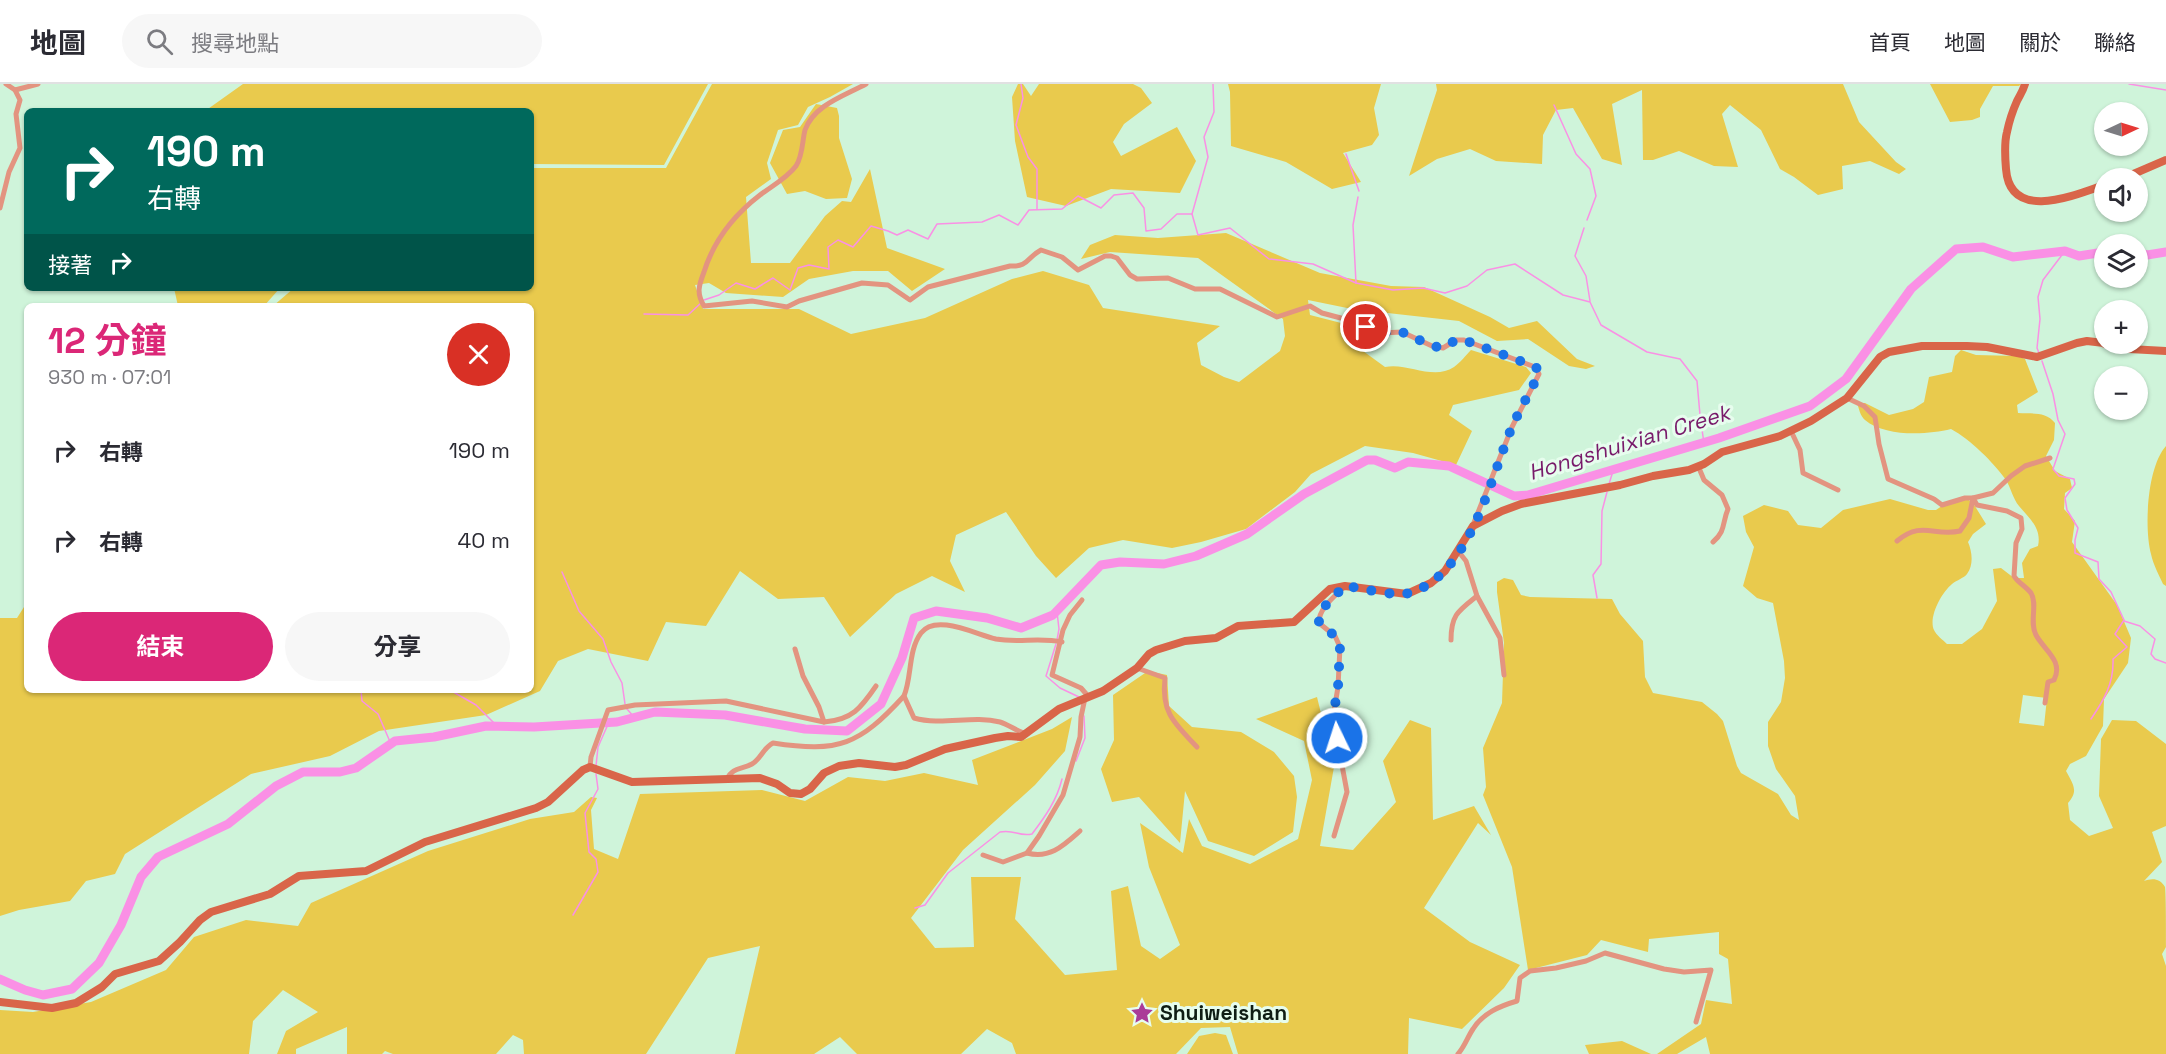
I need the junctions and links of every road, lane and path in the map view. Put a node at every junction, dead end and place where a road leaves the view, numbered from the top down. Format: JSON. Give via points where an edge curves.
{"nodes":[{"id":1,"x":6,"y":84,"type":"edge"},
{"id":2,"x":38,"y":84,"type":"edge"},
{"id":3,"x":866,"y":84,"type":"edge"},
{"id":4,"x":2025,"y":84,"type":"edge"},
{"id":5,"x":15,"y":90,"type":"junction"},
{"id":6,"x":2166,"y":160,"type":"edge"},
{"id":7,"x":2147,"y":168,"type":"edge"},
{"id":8,"x":2094,"y":188,"type":"edge"},
{"id":9,"x":0,"y":208,"type":"edge"},
{"id":10,"x":2094,"y":342,"type":"edge"},
{"id":11,"x":2148,"y":350,"type":"edge"},
{"id":12,"x":2166,"y":351,"type":"edge"},
{"id":13,"x":1847,"y":398,"type":"junction"},
{"id":14,"x":1791,"y":430,"type":"junction"},
{"id":15,"x":2050,"y":458,"type":"dead end"},
{"id":16,"x":1699,"y":468,"type":"junction"},
{"id":17,"x":1838,"y":490,"type":"dead end"},
{"id":18,"x":1973,"y":498,"type":"junction"},
{"id":19,"x":1473,"y":526,"type":"junction"},
{"id":20,"x":1897,"y":541,"type":"dead end"},
{"id":21,"x":1713,"y":542,"type":"dead end"},
{"id":22,"x":1458,"y":551,"type":"junction"},
{"id":23,"x":1345,"y":586,"type":"junction"},
{"id":24,"x":1477,"y":596,"type":"junction"},
{"id":25,"x":1082,"y":600,"type":"dead end"},
{"id":26,"x":1451,"y":640,"type":"dead end"},
{"id":27,"x":1062,"y":642,"type":"junction"},
{"id":28,"x":795,"y":649,"type":"dead end"},
{"id":29,"x":1137,"y":668,"type":"junction"},
{"id":30,"x":1504,"y":675,"type":"dead end"},
{"id":31,"x":876,"y":686,"type":"dead end"},
{"id":32,"x":904,"y":696,"type":"junction"},
{"id":33,"x":1084,"y":699,"type":"junction"},
{"id":34,"x":2045,"y":703,"type":"dead end"},
{"id":35,"x":824,"y":722,"type":"junction"},
{"id":36,"x":1026,"y":734,"type":"junction"},
{"id":37,"x":1197,"y":747,"type":"dead end"},
{"id":38,"x":590,"y":768,"type":"junction"},
{"id":39,"x":726,"y":780,"type":"junction"},
{"id":40,"x":1080,"y":831,"type":"dead end"},
{"id":41,"x":1334,"y":836,"type":"dead end"},
{"id":42,"x":1027,"y":853,"type":"junction"},
{"id":43,"x":983,"y":855,"type":"dead end"},
{"id":44,"x":0,"y":1002,"type":"edge"},
{"id":45,"x":1696,"y":1022,"type":"dead end"},
{"id":46,"x":1458,"y":1054,"type":"edge"}],
"edges":[{"from":1,"to":5,"type":"street"},
{"from":2,"to":5,"type":"street"},
{"from":3,"to":19,"type":"street","via":[[815,112],[796,165],[722,232],[698,290],[704,306],[752,301],[787,307],[799,300],[862,283],[888,285],[910,300],[928,287],[1019,267],[1041,250],[1062,257],[1078,270],[1111,256],[1118,258],[1137,279],[1168,278],[1195,289],[1220,289],[1277,317],[1310,306],[1381,333],[1402,332],[1432,346],[1443,348],[1456,340],[1476,344],[1536,367],[1539,374],[1512,427]]},
{"from":4,"to":8,"type":"street","via":[[2006,139],[2008,185],[2017,196],[2034,201]]},
{"from":5,"to":9,"type":"street","via":[[20,100],[16,114],[20,148]]},
{"from":6,"to":7,"type":"street"},
{"from":10,"to":13,"type":"street","via":[[2077,343],[2040,356],[1967,346],[1922,346],[1889,352],[1880,357]]},
{"from":11,"to":12,"type":"street"},
{"from":13,"to":14,"type":"street"},
{"from":13,"to":18,"type":"street","via":[[1875,417],[1888,478],[1942,505]]},
{"from":14,"to":16,"type":"street","via":[[1722,452]]},
{"from":14,"to":17,"type":"street","via":[[1800,450],[1803,473]]},
{"from":15,"to":18,"type":"street","via":[[2025,466],[1993,493]]},
{"from":16,"to":19,"type":"street","via":[[1521,504]]},
{"from":16,"to":21,"type":"street","via":[[1704,480],[1722,495],[1728,509],[1724,530]]},
{"from":18,"to":20,"type":"street","via":[[1969,518],[1960,531],[1947,533],[1928,528]]},
{"from":18,"to":34,"type":"street","via":[[1977,505],[2021,518],[2014,576],[2030,592],[2036,636],[2055,661],[2057,670],[2054,680],[2048,682]]},
{"from":19,"to":22,"type":"street"},
{"from":22,"to":23,"type":"street","via":[[1431,583],[1407,594]]},
{"from":22,"to":24,"type":"street","via":[[1466,561]]},
{"from":23,"to":29,"type":"street","via":[[1330,590],[1294,622],[1245,625],[1216,638],[1168,645],[1149,654]]},
{"from":23,"to":41,"type":"street","via":[[1319,618],[1340,647],[1333,717],[1347,792]]},
{"from":24,"to":26,"type":"street","via":[[1451,622]]},
{"from":24,"to":30,"type":"street","via":[[1500,638]]},
{"from":25,"to":27,"type":"street","via":[[1070,615]]},
{"from":27,"to":32,"type":"street","via":[[997,639],[958,627],[931,626],[922,632],[915,645]]},
{"from":27,"to":33,"type":"street","via":[[1052,675],[1081,688]]},
{"from":28,"to":35,"type":"street"},
{"from":29,"to":33,"type":"street"},
{"from":29,"to":37,"type":"street","via":[[1165,678],[1166,707],[1175,724]]},
{"from":31,"to":35,"type":"street","via":[[862,707],[836,721]]},
{"from":32,"to":36,"type":"street","via":[[914,718],[929,722],[1002,723]]},
{"from":32,"to":39,"type":"street","via":[[884,718],[849,742],[835,746],[773,743],[752,764],[737,768]]},
{"from":33,"to":36,"type":"street","via":[[1059,709]]},
{"from":33,"to":42,"type":"street","via":[[1080,737],[1063,795]]},
{"from":35,"to":38,"type":"street","via":[[726,701],[608,710]]},
{"from":36,"to":39,"type":"street","via":[[945,749],[895,767],[859,762],[839,766],[824,773],[801,794],[790,793],[760,778]]},
{"from":38,"to":39,"type":"street","via":[[632,782]]},
{"from":38,"to":44,"type":"street","via":[[536,808],[425,842],[366,871],[299,876],[270,894],[211,912],[159,961],[115,974],[76,1004],[52,1008]]},
{"from":40,"to":42,"type":"street","via":[[1058,851],[1037,856]]},
{"from":42,"to":43,"type":"street","via":[[1003,862]]},
{"from":45,"to":46,"type":"street","via":[[1712,970],[1664,969],[1605,953],[1586,961],[1530,971],[1520,978],[1518,1001],[1497,1007],[1484,1018],[1473,1028]]}]}
